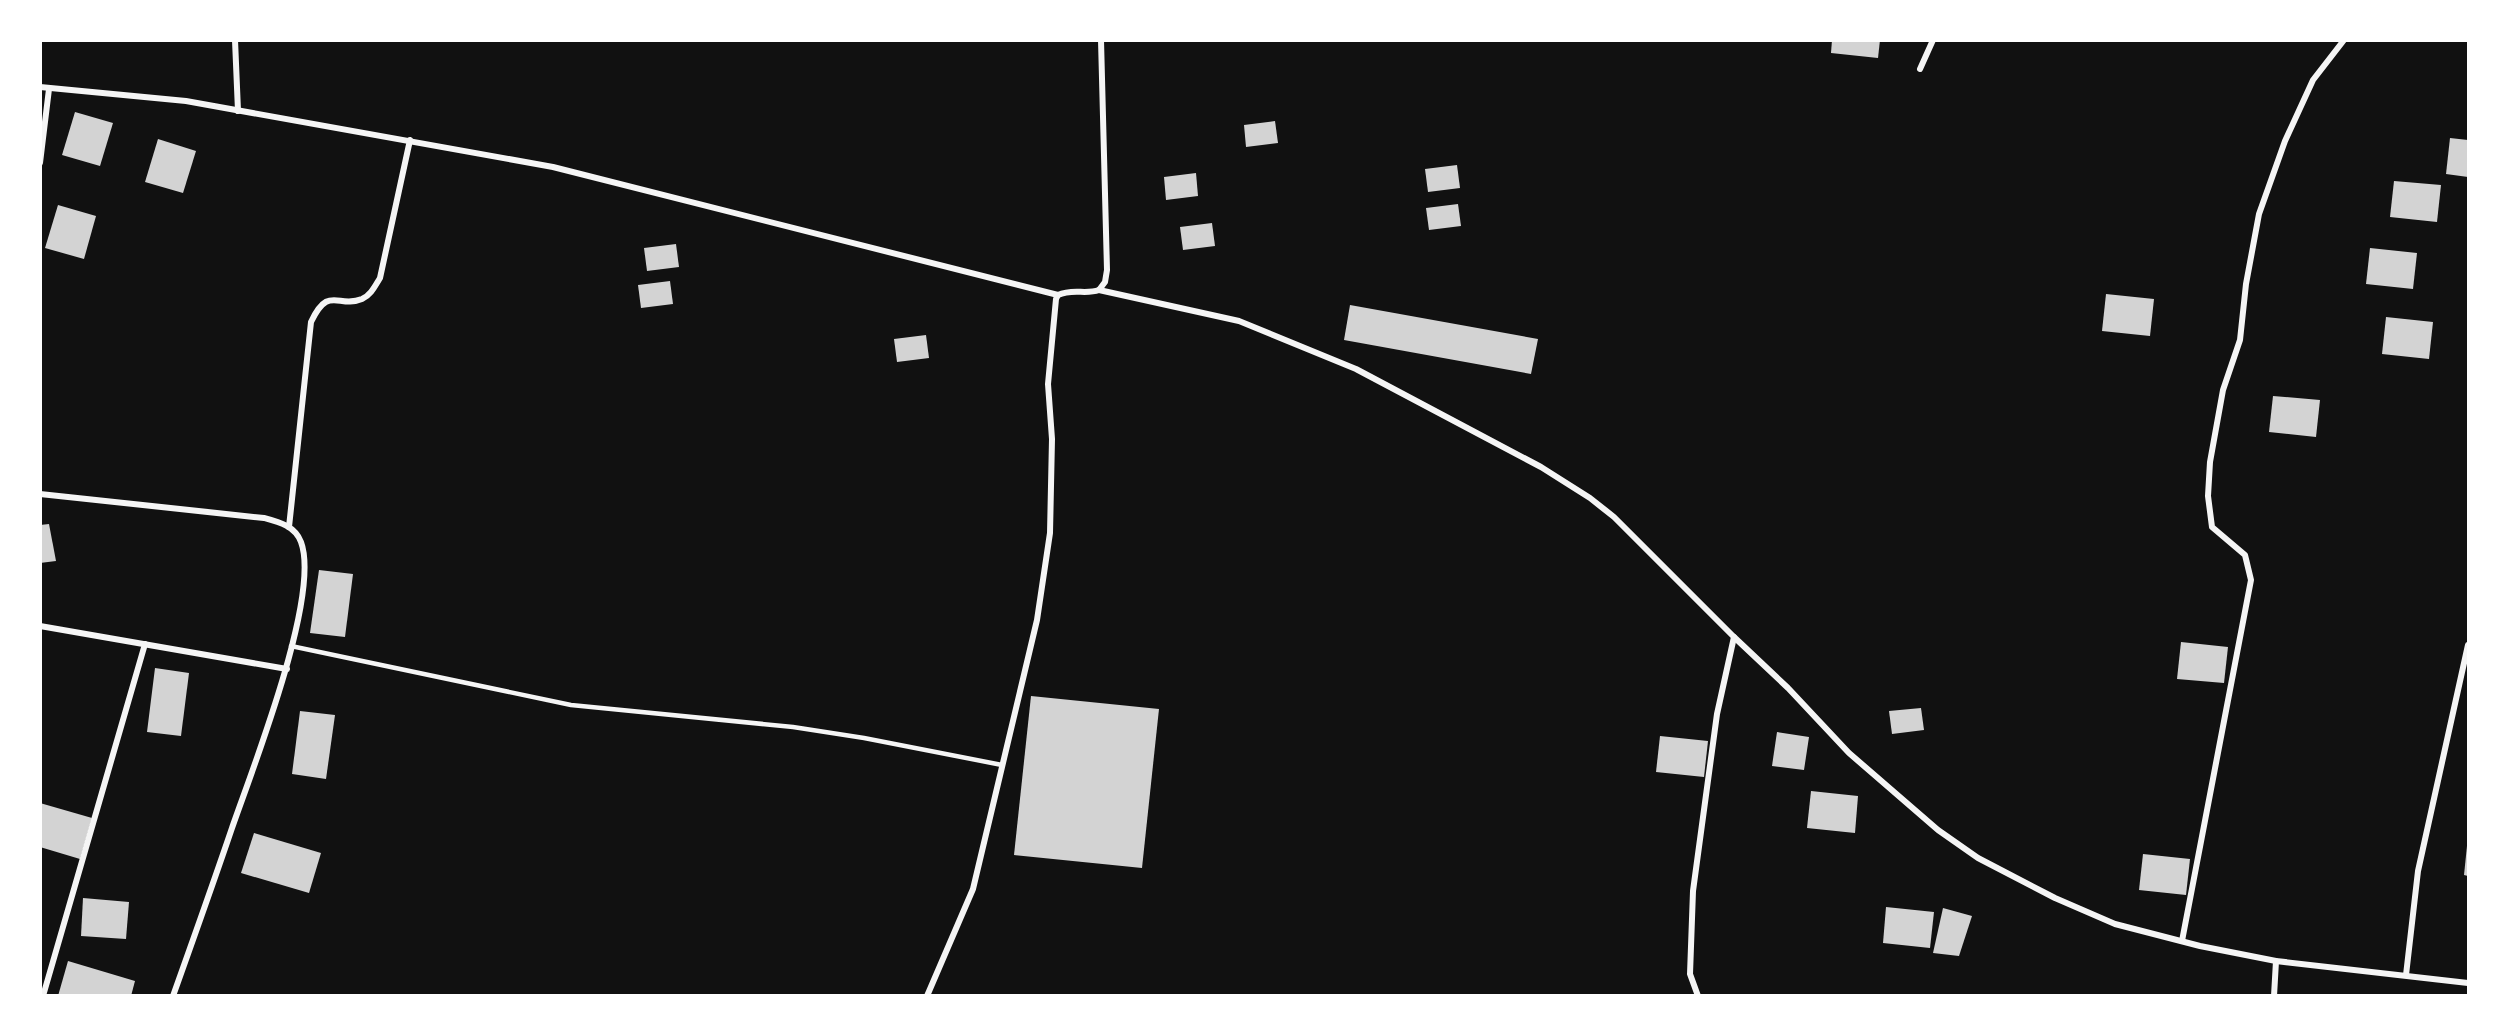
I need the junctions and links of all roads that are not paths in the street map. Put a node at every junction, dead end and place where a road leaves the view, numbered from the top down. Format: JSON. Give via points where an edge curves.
{"nodes":[{"id":1,"x":235,"y":40,"type":"edge"},
{"id":2,"x":1101,"y":40,"type":"edge"},
{"id":3,"x":1933,"y":40,"type":"edge"},
{"id":4,"x":2344,"y":40,"type":"edge"},
{"id":5,"x":1920,"y":69,"type":"dead end"},
{"id":6,"x":40,"y":87,"type":"edge"},
{"id":7,"x":49,"y":89,"type":"junction"},
{"id":8,"x":238,"y":111,"type":"junction"},
{"id":9,"x":410,"y":140,"type":"junction"},
{"id":10,"x":40,"y":164,"type":"edge"},
{"id":11,"x":1099,"y":290,"type":"junction"},
{"id":12,"x":1058,"y":295,"type":"junction"},
{"id":13,"x":40,"y":494,"type":"edge"},
{"id":14,"x":289,"y":527,"type":"junction"},
{"id":15,"x":40,"y":626,"type":"edge"},
{"id":16,"x":1734,"y":637,"type":"junction"},
{"id":17,"x":145,"y":644,"type":"junction"},
{"id":18,"x":2469,"y":645,"type":"edge"},
{"id":19,"x":291,"y":646,"type":"junction"},
{"id":20,"x":287,"y":669,"type":"junction"},
{"id":21,"x":1002,"y":765,"type":"junction"},
{"id":22,"x":2182,"y":941,"type":"junction"},
{"id":23,"x":2276,"y":961,"type":"junction"},
{"id":24,"x":2406,"y":975,"type":"junction"},
{"id":25,"x":2469,"y":983,"type":"edge"},
{"id":26,"x":43,"y":996,"type":"edge"},
{"id":27,"x":173,"y":996,"type":"edge"},
{"id":28,"x":927,"y":996,"type":"edge"},
{"id":29,"x":1698,"y":996,"type":"edge"},
{"id":30,"x":2274,"y":996,"type":"edge"}],
"edges":[{"from":1,"to":8,"type":"street"},
{"from":2,"to":11,"type":"street","via":[[1107,270]]},
{"from":3,"to":5,"type":"street"},
{"from":4,"to":22,"type":"street","via":[[2313,80],[2285,141],[2259,214],[2240,340],[2223,390],[2208,496],[2212,527],[2245,555],[2251,580]]},
{"from":6,"to":7,"type":"street"},
{"from":7,"to":8,"type":"street","via":[[186,101]]},
{"from":7,"to":10,"type":"street"},
{"from":8,"to":9,"type":"street"},
{"from":9,"to":12,"type":"street","via":[[553,167]]},
{"from":9,"to":14,"type":"street","via":[[380,278],[370,294],[360,300],[327,301],[318,307],[311,322]]},
{"from":11,"to":12,"type":"street","via":[[1071,290]]},
{"from":11,"to":16,"type":"street","via":[[1239,321],[1356,369],[1541,467],[1614,518]]},
{"from":12,"to":21,"type":"street","via":[[1048,384],[1052,439],[1050,533],[1037,620]]},
{"from":13,"to":14,"type":"street","via":[[264,518]]},
{"from":14,"to":19,"type":"street","via":[[302,544],[304,565]]},
{"from":15,"to":17,"type":"street"},
{"from":16,"to":22,"type":"street","via":[[1849,753],[1938,830],[1978,858],[2115,924]]},
{"from":16,"to":29,"type":"street","via":[[1717,714],[1693,891],[1690,974]]},
{"from":17,"to":20,"type":"street"},
{"from":17,"to":26,"type":"street"},
{"from":18,"to":24,"type":"street","via":[[2418,871]]},
{"from":19,"to":20,"type":"street"},
{"from":19,"to":21,"type":"lane","via":[[570,705],[793,728]]},
{"from":20,"to":27,"type":"street"},
{"from":21,"to":28,"type":"street","via":[[973,889]]},
{"from":22,"to":23,"type":"street"},
{"from":23,"to":24,"type":"street"},
{"from":23,"to":30,"type":"street"},
{"from":24,"to":25,"type":"street"}]}
